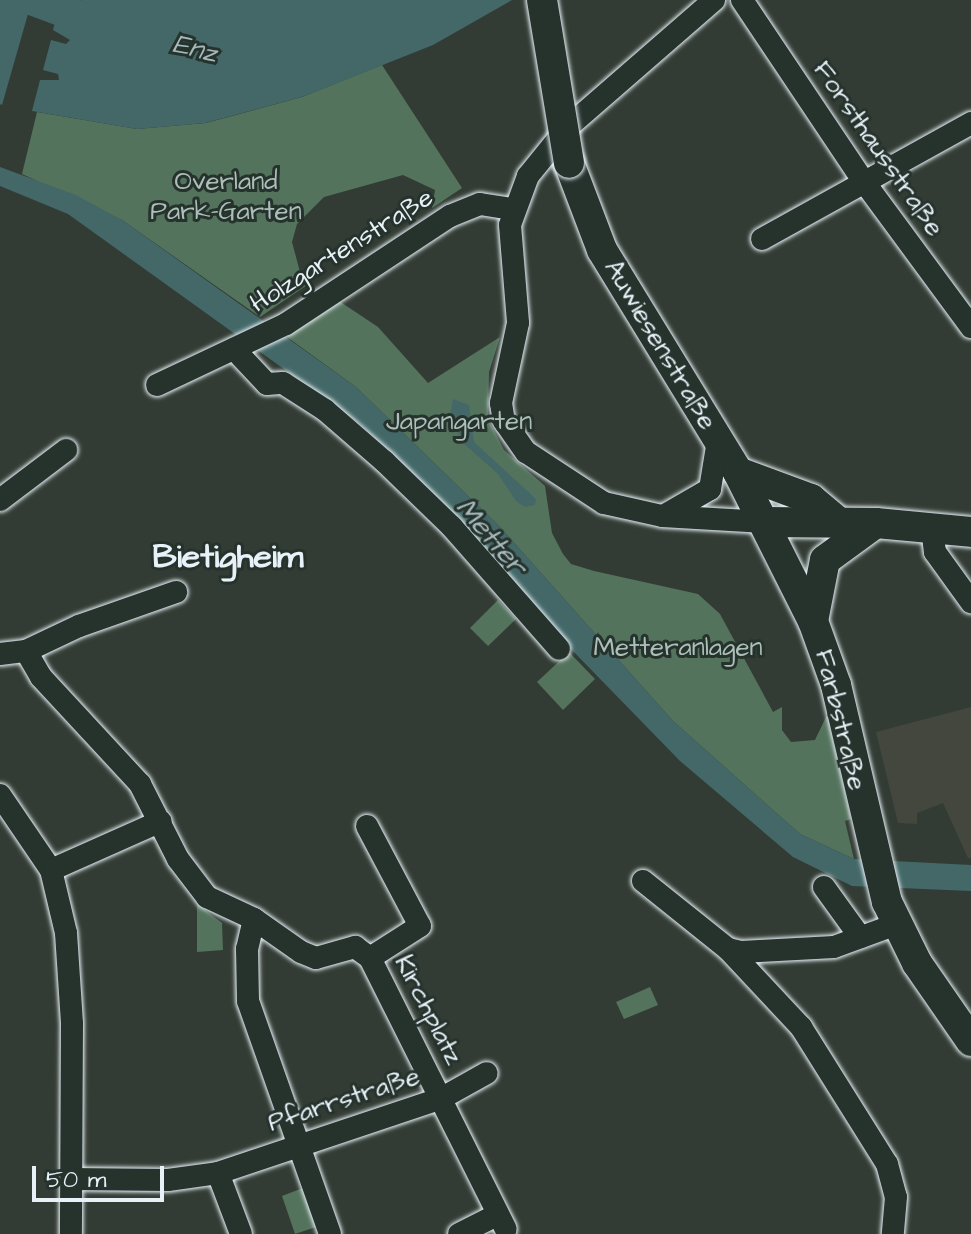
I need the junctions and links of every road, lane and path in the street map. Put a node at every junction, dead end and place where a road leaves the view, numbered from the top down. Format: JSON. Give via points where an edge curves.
{"nodes":[{"id":1,"x":542,"y":0,"type":"edge"},
{"id":2,"x":714,"y":0,"type":"edge"},
{"id":3,"x":742,"y":0,"type":"edge"},
{"id":4,"x":971,"y":123,"type":"edge"},
{"id":5,"x":862,"y":179,"type":"junction"},
{"id":6,"x":513,"y":209,"type":"junction"},
{"id":7,"x":762,"y":239,"type":"dead end"},
{"id":8,"x":971,"y":327,"type":"edge"},
{"id":9,"x":240,"y":346,"type":"junction"},
{"id":10,"x":157,"y":385,"type":"dead end"},
{"id":11,"x":718,"y":440,"type":"junction"},
{"id":12,"x":66,"y":450,"type":"dead end"},
{"id":13,"x":738,"y":472,"type":"junction"},
{"id":14,"x":0,"y":500,"type":"edge"},
{"id":15,"x":662,"y":516,"type":"junction"},
{"id":16,"x":837,"y":521,"type":"junction"},
{"id":17,"x":765,"y":522,"type":"junction"},
{"id":18,"x":876,"y":523,"type":"junction"},
{"id":19,"x":932,"y":528,"type":"junction"},
{"id":20,"x":971,"y":532,"type":"edge"},
{"id":21,"x":176,"y":592,"type":"dead end"},
{"id":22,"x":971,"y":602,"type":"edge"},
{"id":23,"x":813,"y":621,"type":"junction"},
{"id":24,"x":559,"y":649,"type":"dead end"},
{"id":25,"x":26,"y":651,"type":"junction"},
{"id":26,"x":0,"y":654,"type":"edge"},
{"id":27,"x":0,"y":795,"type":"edge"},
{"id":28,"x":161,"y":821,"type":"junction"},
{"id":29,"x":367,"y":826,"type":"dead end"},
{"id":30,"x":51,"y":870,"type":"junction"},
{"id":31,"x":643,"y":881,"type":"dead end"},
{"id":32,"x":824,"y":887,"type":"dead end"},
{"id":33,"x":254,"y":919,"type":"junction"},
{"id":34,"x":897,"y":924,"type":"junction"},
{"id":35,"x":860,"y":937,"type":"junction"},
{"id":36,"x":728,"y":949,"type":"junction"},
{"id":37,"x":370,"y":958,"type":"junction"},
{"id":38,"x":971,"y":1041,"type":"edge"},
{"id":39,"x":487,"y":1073,"type":"dead end"},
{"id":40,"x":442,"y":1098,"type":"junction"},
{"id":41,"x":297,"y":1143,"type":"junction"},
{"id":42,"x":218,"y":1173,"type":"junction"},
{"id":43,"x":72,"y":1179,"type":"junction"},
{"id":44,"x":71,"y":1234,"type":"edge"},
{"id":45,"x":241,"y":1234,"type":"edge"},
{"id":46,"x":330,"y":1234,"type":"edge"},
{"id":47,"x":459,"y":1234,"type":"edge"},
{"id":48,"x":893,"y":1234,"type":"edge"}],
"edges":[{"from":1,"to":11,"type":"main road","name":"Auwiesenstraße","bridge":true,"via":[[569,163],[602,250]]},
{"from":2,"to":6,"type":"street","via":[[557,138],[528,176]]},
{"from":3,"to":5,"type":"street","name":"Forsthausstraße"},
{"from":4,"to":5,"type":"street"},
{"from":5,"to":7,"type":"street"},
{"from":5,"to":8,"type":"street","name":"Forsthausstraße"},
{"from":6,"to":9,"type":"street","name":"Holzgartenstraße","via":[[480,204],[450,216],[286,324]]},
{"from":6,"to":15,"type":"street","via":[[518,310],[503,377],[504,421],[526,452],[579,489],[604,503]]},
{"from":9,"to":10,"type":"street","name":"Holzgartenstraße"},
{"from":9,"to":24,"type":"street","via":[[267,384],[283,383],[367,445],[452,527]]},
{"from":11,"to":13,"type":"main road","name":"Auwiesenstraße"},
{"from":11,"to":15,"type":"street","via":[[715,480],[708,491]]},
{"from":12,"to":14,"type":"street"},
{"from":13,"to":16,"type":"main road","via":[[811,499]]},
{"from":13,"to":17,"type":"main road","name":"Auwiesenstraße"},
{"from":15,"to":17,"type":"street"},
{"from":16,"to":17,"type":"main road"},
{"from":16,"to":18,"type":"main road"},
{"from":17,"to":23,"type":"main road","name":"Farbstraße"},
{"from":18,"to":19,"type":"main road"},
{"from":18,"to":23,"type":"main road","via":[[825,560]]},
{"from":19,"to":20,"type":"main road"},
{"from":19,"to":22,"type":"street","via":[[935,552]]},
{"from":21,"to":25,"type":"street"},
{"from":23,"to":34,"type":"main road","name":"Farbstraße","via":[[836,685],[878,874]]},
{"from":25,"to":26,"type":"street"},
{"from":25,"to":28,"type":"street","via":[[41,677],[123,763]]},
{"from":27,"to":30,"type":"street"},
{"from":28,"to":30,"type":"street"},
{"from":28,"to":33,"type":"street","via":[[190,878],[207,897]]},
{"from":29,"to":37,"type":"street","name":"Kirchplatz","via":[[420,926]]},
{"from":30,"to":43,"type":"street","via":[[66,933]]},
{"from":31,"to":36,"type":"street"},
{"from":32,"to":35,"type":"street"},
{"from":33,"to":37,"type":"street","via":[[316,958],[355,947]]},
{"from":33,"to":41,"type":"street","via":[[247,949],[248,1001]]},
{"from":34,"to":35,"type":"street"},
{"from":34,"to":38,"type":"main road","name":"Farbstraße"},
{"from":35,"to":36,"type":"street","via":[[834,947]]},
{"from":36,"to":48,"type":"street","via":[[801,1027],[887,1164],[896,1197]]},
{"from":37,"to":40,"type":"street","name":"Kirchplatz"},
{"from":39,"to":40,"type":"street","name":"Pfarrstraße"},
{"from":40,"to":41,"type":"street","name":"Pfarrstraße"},
{"from":40,"to":47,"type":"street","name":"Kirchplatz","via":[[501,1222]]},
{"from":41,"to":42,"type":"street","name":"Pfarrstraße"},
{"from":41,"to":46,"type":"street"},
{"from":42,"to":43,"type":"street","name":"Pfarrstraße","via":[[168,1180]]},
{"from":42,"to":45,"type":"street"},
{"from":43,"to":44,"type":"street"}]}
